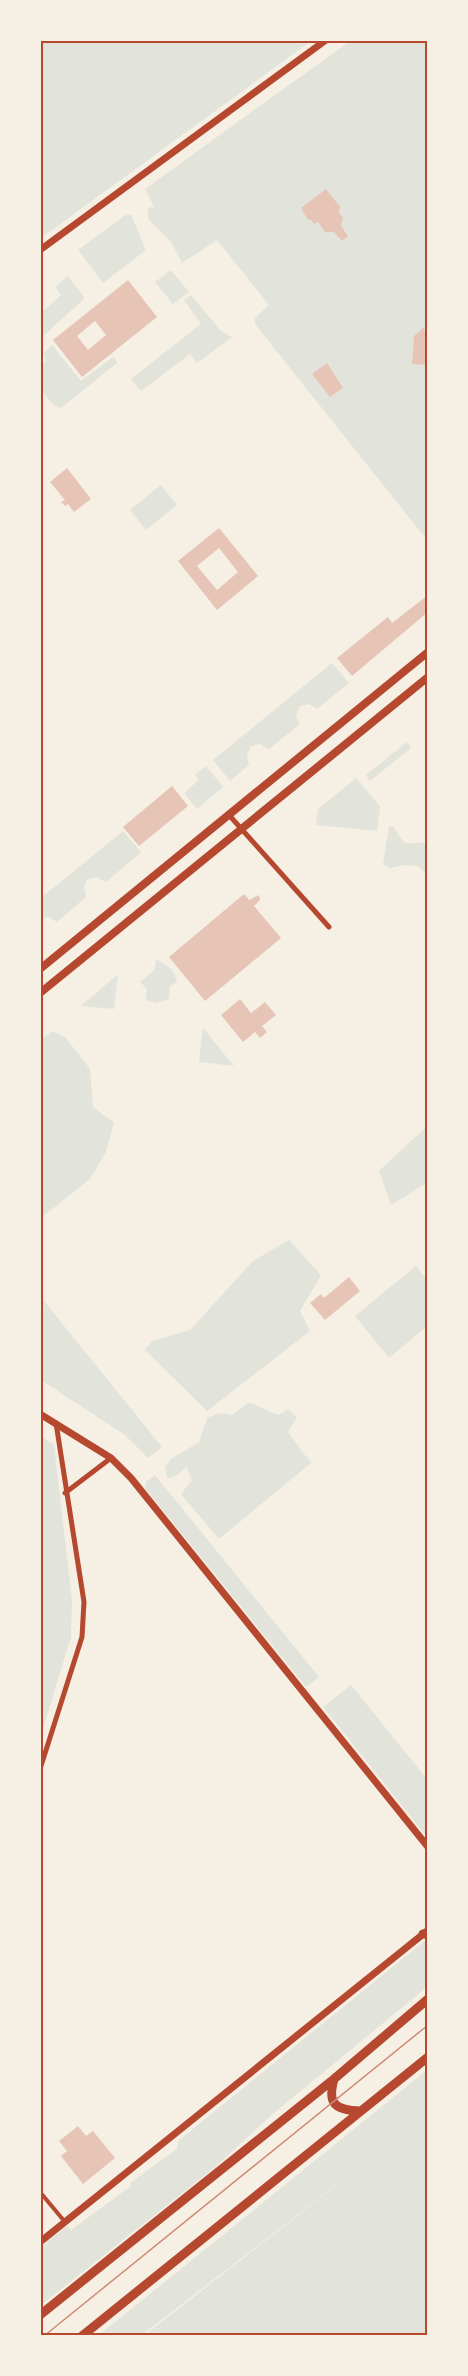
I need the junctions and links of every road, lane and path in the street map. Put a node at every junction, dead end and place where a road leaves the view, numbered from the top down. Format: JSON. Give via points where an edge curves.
{"nodes":[{"id":1,"x":326,"y":40,"type":"edge"},
{"id":2,"x":40,"y":250,"type":"edge"},
{"id":3,"x":428,"y":652,"type":"edge"},
{"id":4,"x":428,"y":677,"type":"edge"},
{"id":5,"x":229,"y":814,"type":"junction"},
{"id":6,"x":243,"y":830,"type":"junction"},
{"id":7,"x":328,"y":927,"type":"dead end"},
{"id":8,"x":40,"y":969,"type":"edge"},
{"id":9,"x":40,"y":993,"type":"edge"},
{"id":10,"x":40,"y":1414,"type":"edge"},
{"id":11,"x":56,"y":1423,"type":"junction"},
{"id":12,"x":111,"y":1458,"type":"junction"},
{"id":13,"x":65,"y":1493,"type":"junction"},
{"id":14,"x":40,"y":1769,"type":"edge"},
{"id":15,"x":428,"y":1847,"type":"edge"},
{"id":16,"x":426,"y":1933,"type":"edge"},
{"id":17,"x":428,"y":1999,"type":"edge"},
{"id":18,"x":428,"y":2057,"type":"edge"},
{"id":19,"x":334,"y":2079,"type":"junction"},
{"id":20,"x":360,"y":2111,"type":"junction"},
{"id":21,"x":40,"y":2192,"type":"edge"},
{"id":22,"x":65,"y":2222,"type":"junction"},
{"id":23,"x":40,"y":2242,"type":"edge"},
{"id":24,"x":40,"y":2315,"type":"edge"},
{"id":25,"x":82,"y":2336,"type":"edge"}],
"edges":[{"from":1,"to":2,"type":"street"},
{"from":3,"to":5,"type":"main road"},
{"from":4,"to":6,"type":"main road"},
{"from":5,"to":6,"type":"street"},
{"from":5,"to":8,"type":"main road"},
{"from":6,"to":7,"type":"street"},
{"from":6,"to":9,"type":"main road"},
{"from":10,"to":11,"type":"street"},
{"from":11,"to":12,"type":"street"},
{"from":11,"to":13,"type":"street"},
{"from":12,"to":13,"type":"street"},
{"from":12,"to":15,"type":"street","via":[[137,1485]]},
{"from":13,"to":14,"type":"street","via":[[84,1602],[82,1637]]},
{"from":16,"to":22,"type":"street"},
{"from":17,"to":19,"type":"main road"},
{"from":18,"to":20,"type":"main road"},
{"from":19,"to":20,"type":"main road","via":[[330,2093],[333,2101],[345,2110]]},
{"from":19,"to":24,"type":"main road"},
{"from":20,"to":25,"type":"main road"},
{"from":21,"to":22,"type":"street"},
{"from":22,"to":23,"type":"street"}]}
